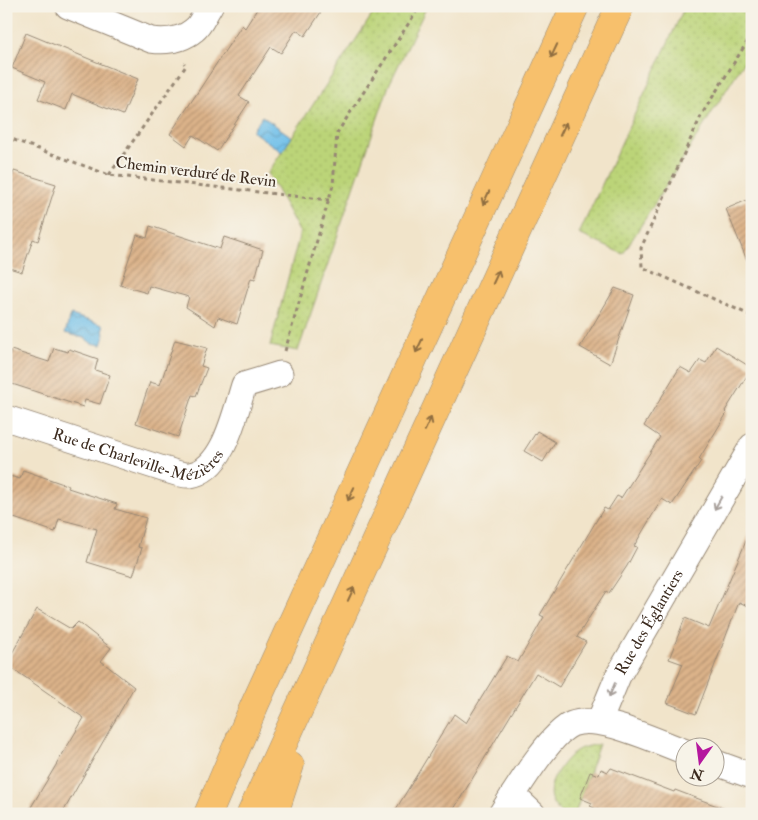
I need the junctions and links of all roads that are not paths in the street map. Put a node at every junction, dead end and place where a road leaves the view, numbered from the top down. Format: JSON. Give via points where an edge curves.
{"nodes":[{"id":1,"x":68,"y":6,"type":"edge"},
{"id":2,"x":210,"y":6,"type":"edge"},
{"id":3,"x":575,"y":6,"type":"edge"},
{"id":4,"x":620,"y":6,"type":"edge"},
{"id":5,"x":280,"y":374,"type":"road end"},
{"id":6,"x":6,"y":418,"type":"edge"},
{"id":7,"x":752,"y":446,"type":"edge"},
{"id":8,"x":745,"y":477,"type":"edge"},
{"id":9,"x":340,"y":618,"type":"junction"},
{"id":10,"x":599,"y":722,"type":"junction"},
{"id":11,"x":676,"y":748,"type":"edge"},
{"id":12,"x":726,"y":767,"type":"edge"},
{"id":13,"x":752,"y":776,"type":"edge"},
{"id":14,"x":507,"y":804,"type":"edge"},
{"id":15,"x":208,"y":814,"type":"edge"},
{"id":16,"x":251,"y":814,"type":"edge"},
{"id":17,"x":274,"y":814,"type":"edge"},
{"id":18,"x":533,"y":814,"type":"edge"}],
"edges":[{"from":1,"to":2,"type":"street","via":[[151,40],[168,41],[195,29]]},
{"from":3,"to":15,"type":"highway","one_way":true},
{"from":9,"to":4,"type":"highway","one_way":true},
{"from":5,"to":6,"type":"street","name":"Rue de Charleville-Mézières","via":[[244,385],[222,448],[212,464],[188,476]]},
{"from":7,"to":8,"type":"street","name":"Rue des Églantiers"},
{"from":8,"to":10,"type":"street","name":"Rue des Églantiers","one_way":true,"via":[[618,676]]},
{"from":9,"to":16,"type":"highway"},
{"from":9,"to":17,"type":"highway"},
{"from":10,"to":11,"type":"street"},
{"from":10,"to":14,"type":"street","via":[[571,725],[559,733]]},
{"from":12,"to":13,"type":"street"},
{"from":14,"to":18,"type":"street"}]}
